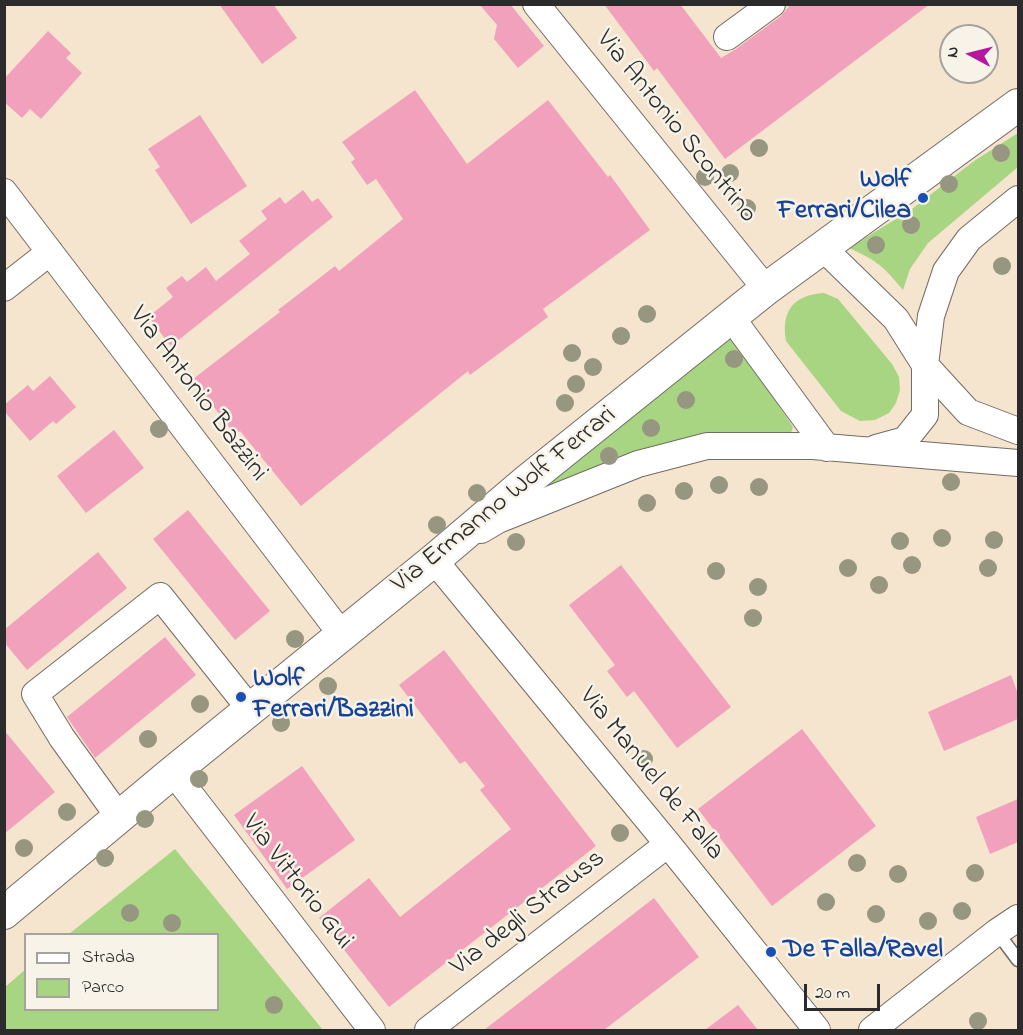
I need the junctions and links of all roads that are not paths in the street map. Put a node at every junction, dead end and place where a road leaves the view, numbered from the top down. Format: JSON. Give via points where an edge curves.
{"nodes":[{"id":1,"x":536,"y":4,"type":"edge"},
{"id":2,"x":759,"y":8,"type":"edge"},
{"id":3,"x":727,"y":37,"type":"dead end"},
{"id":4,"x":1018,"y":105,"type":"edge"},
{"id":5,"x":4,"y":192,"type":"edge"},
{"id":6,"x":1018,"y":199,"type":"edge"},
{"id":7,"x":822,"y":247,"type":"junction"},
{"id":8,"x":50,"y":252,"type":"junction"},
{"id":9,"x":4,"y":288,"type":"edge"},
{"id":10,"x":766,"y":289,"type":"junction"},
{"id":11,"x":731,"y":318,"type":"junction"},
{"id":12,"x":925,"y":365,"type":"junction"},
{"id":13,"x":1018,"y":431,"type":"edge"},
{"id":14,"x":827,"y":448,"type":"junction"},
{"id":15,"x":867,"y":451,"type":"junction"},
{"id":16,"x":1018,"y":463,"type":"edge"},
{"id":17,"x":434,"y":560,"type":"junction"},
{"id":18,"x":342,"y":635,"type":"junction"},
{"id":19,"x":250,"y":709,"type":"junction"},
{"id":20,"x":173,"y":772,"type":"junction"},
{"id":21,"x":119,"y":817,"type":"junction"},
{"id":22,"x":668,"y":844,"type":"junction"},
{"id":23,"x":4,"y":914,"type":"edge"},
{"id":24,"x":1018,"y":918,"type":"edge"},
{"id":25,"x":997,"y":933,"type":"junction"},
{"id":26,"x":1018,"y":960,"type":"edge"},
{"id":27,"x":372,"y":1030,"type":"edge"},
{"id":28,"x":428,"y":1030,"type":"edge"},
{"id":29,"x":817,"y":1030,"type":"edge"},
{"id":30,"x":872,"y":1030,"type":"edge"}],
"edges":[{"from":1,"to":10,"type":"street","name":"Via Antonio Scontrino"},
{"from":2,"to":3,"type":"street"},
{"from":4,"to":7,"type":"street","name":"Via Ermanno Wolf Ferrari"},
{"from":5,"to":8,"type":"street","name":"Via Antonio Bazzini"},
{"from":6,"to":12,"type":"street","via":[[969,239],[946,271],[931,316]]},
{"from":7,"to":10,"type":"street","name":"Via Ermanno Wolf Ferrari"},
{"from":7,"to":12,"type":"street","via":[[896,319]]},
{"from":8,"to":9,"type":"street"},
{"from":8,"to":18,"type":"street","name":"Via Antonio Bazzini"},
{"from":10,"to":11,"type":"street","name":"Via Ermanno Wolf Ferrari"},
{"from":11,"to":14,"type":"street"},
{"from":11,"to":17,"type":"street","name":"Via Ermanno Wolf Ferrari"},
{"from":12,"to":13,"type":"street","via":[[968,412]]},
{"from":12,"to":15,"type":"street","via":[[926,415],[905,440]]},
{"from":14,"to":15,"type":"street"},
{"from":14,"to":17,"type":"street","via":[[706,446],[638,464],[498,520]]},
{"from":15,"to":16,"type":"street"},
{"from":17,"to":18,"type":"street","name":"Via Ermanno Wolf Ferrari"},
{"from":17,"to":22,"type":"street","name":"Via Manuel de Falla"},
{"from":18,"to":19,"type":"street","name":"Via Ermanno Wolf Ferrari"},
{"from":19,"to":20,"type":"street","name":"Via Ermanno Wolf Ferrari"},
{"from":19,"to":21,"type":"street","via":[[160,596],[35,694]]},
{"from":20,"to":21,"type":"street","name":"Via Ermanno Wolf Ferrari"},
{"from":20,"to":27,"type":"street","name":"Via Vittorio Gui"},
{"from":21,"to":23,"type":"street","name":"Via Ermanno Wolf Ferrari"},
{"from":22,"to":28,"type":"street","name":"Via degli Strauss"},
{"from":22,"to":29,"type":"street","name":"Via Manuel de Falla"},
{"from":24,"to":25,"type":"street"},
{"from":25,"to":26,"type":"lane"},
{"from":25,"to":30,"type":"street"}]}
